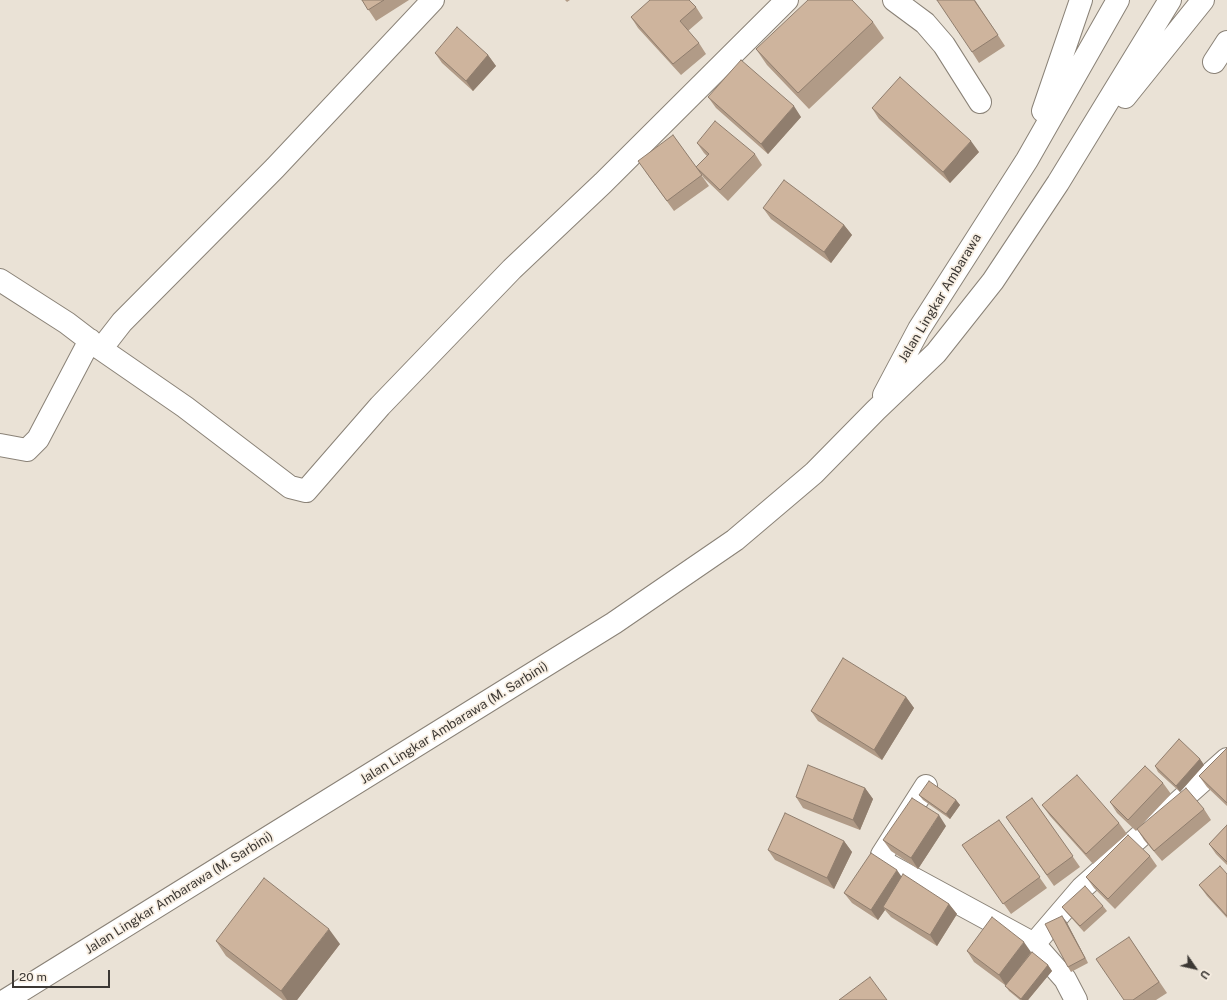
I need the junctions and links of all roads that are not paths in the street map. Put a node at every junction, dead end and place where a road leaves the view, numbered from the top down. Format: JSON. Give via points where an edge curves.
{"nodes":[{"id":1,"x":433,"y":0,"type":"edge"},
{"id":2,"x":787,"y":0,"type":"edge"},
{"id":3,"x":894,"y":0,"type":"edge"},
{"id":4,"x":1081,"y":0,"type":"edge"},
{"id":5,"x":1118,"y":0,"type":"edge"},
{"id":6,"x":1170,"y":0,"type":"edge"},
{"id":7,"x":1203,"y":0,"type":"edge"},
{"id":8,"x":1227,"y":42,"type":"edge"},
{"id":9,"x":1214,"y":62,"type":"dead end"},
{"id":10,"x":980,"y":102,"type":"dead end"},
{"id":11,"x":1027,"y":160,"type":"junction"},
{"id":12,"x":1058,"y":183,"type":"junction"},
{"id":13,"x":0,"y":280,"type":"edge"},
{"id":14,"x":95,"y":345,"type":"junction"},
{"id":15,"x":876,"y":410,"type":"junction"},
{"id":16,"x":0,"y":445,"type":"edge"},
{"id":17,"x":1227,"y":759,"type":"edge"},
{"id":18,"x":926,"y":786,"type":"edge"},
{"id":19,"x":1034,"y":944,"type":"junction"},
{"id":20,"x":6,"y":1000,"type":"edge"},
{"id":21,"x":1076,"y":1000,"type":"edge"}],
"edges":[{"from":1,"to":14,"type":"main road","via":[[275,168],[122,322]]},
{"from":2,"to":14,"type":"main road","via":[[682,106],[512,270],[380,406],[306,491],[290,487],[185,407]]},
{"from":3,"to":10,"type":"main road","via":[[925,24],[944,45]]},
{"from":4,"to":11,"type":"main road"},
{"from":5,"to":11,"type":"main road","name":"Jalan Lingkar Ambarawa"},
{"from":6,"to":12,"type":"main road","name":"Jalan Lingkar Ambarawa"},
{"from":7,"to":12,"type":"main road"},
{"from":8,"to":9,"type":"main road"},
{"from":11,"to":15,"type":"main road","name":"Jalan Lingkar Ambarawa","via":[[919,329]]},
{"from":12,"to":15,"type":"main road","name":"Jalan Lingkar Ambarawa","via":[[994,281],[936,353]]},
{"from":13,"to":14,"type":"main road","via":[[67,323]]},
{"from":14,"to":16,"type":"main road","via":[[38,439],[27,450]]},
{"from":15,"to":20,"type":"main road","name":"Jalan Lingkar Ambarawa (M. Sarbini)","via":[[814,473],[735,540],[620,619]]},
{"from":17,"to":19,"type":"main road","via":[[1082,888]]},
{"from":18,"to":19,"type":"main road","via":[[882,856],[883,862]]},
{"from":19,"to":21,"type":"main road","via":[[1064,978]]}]}
